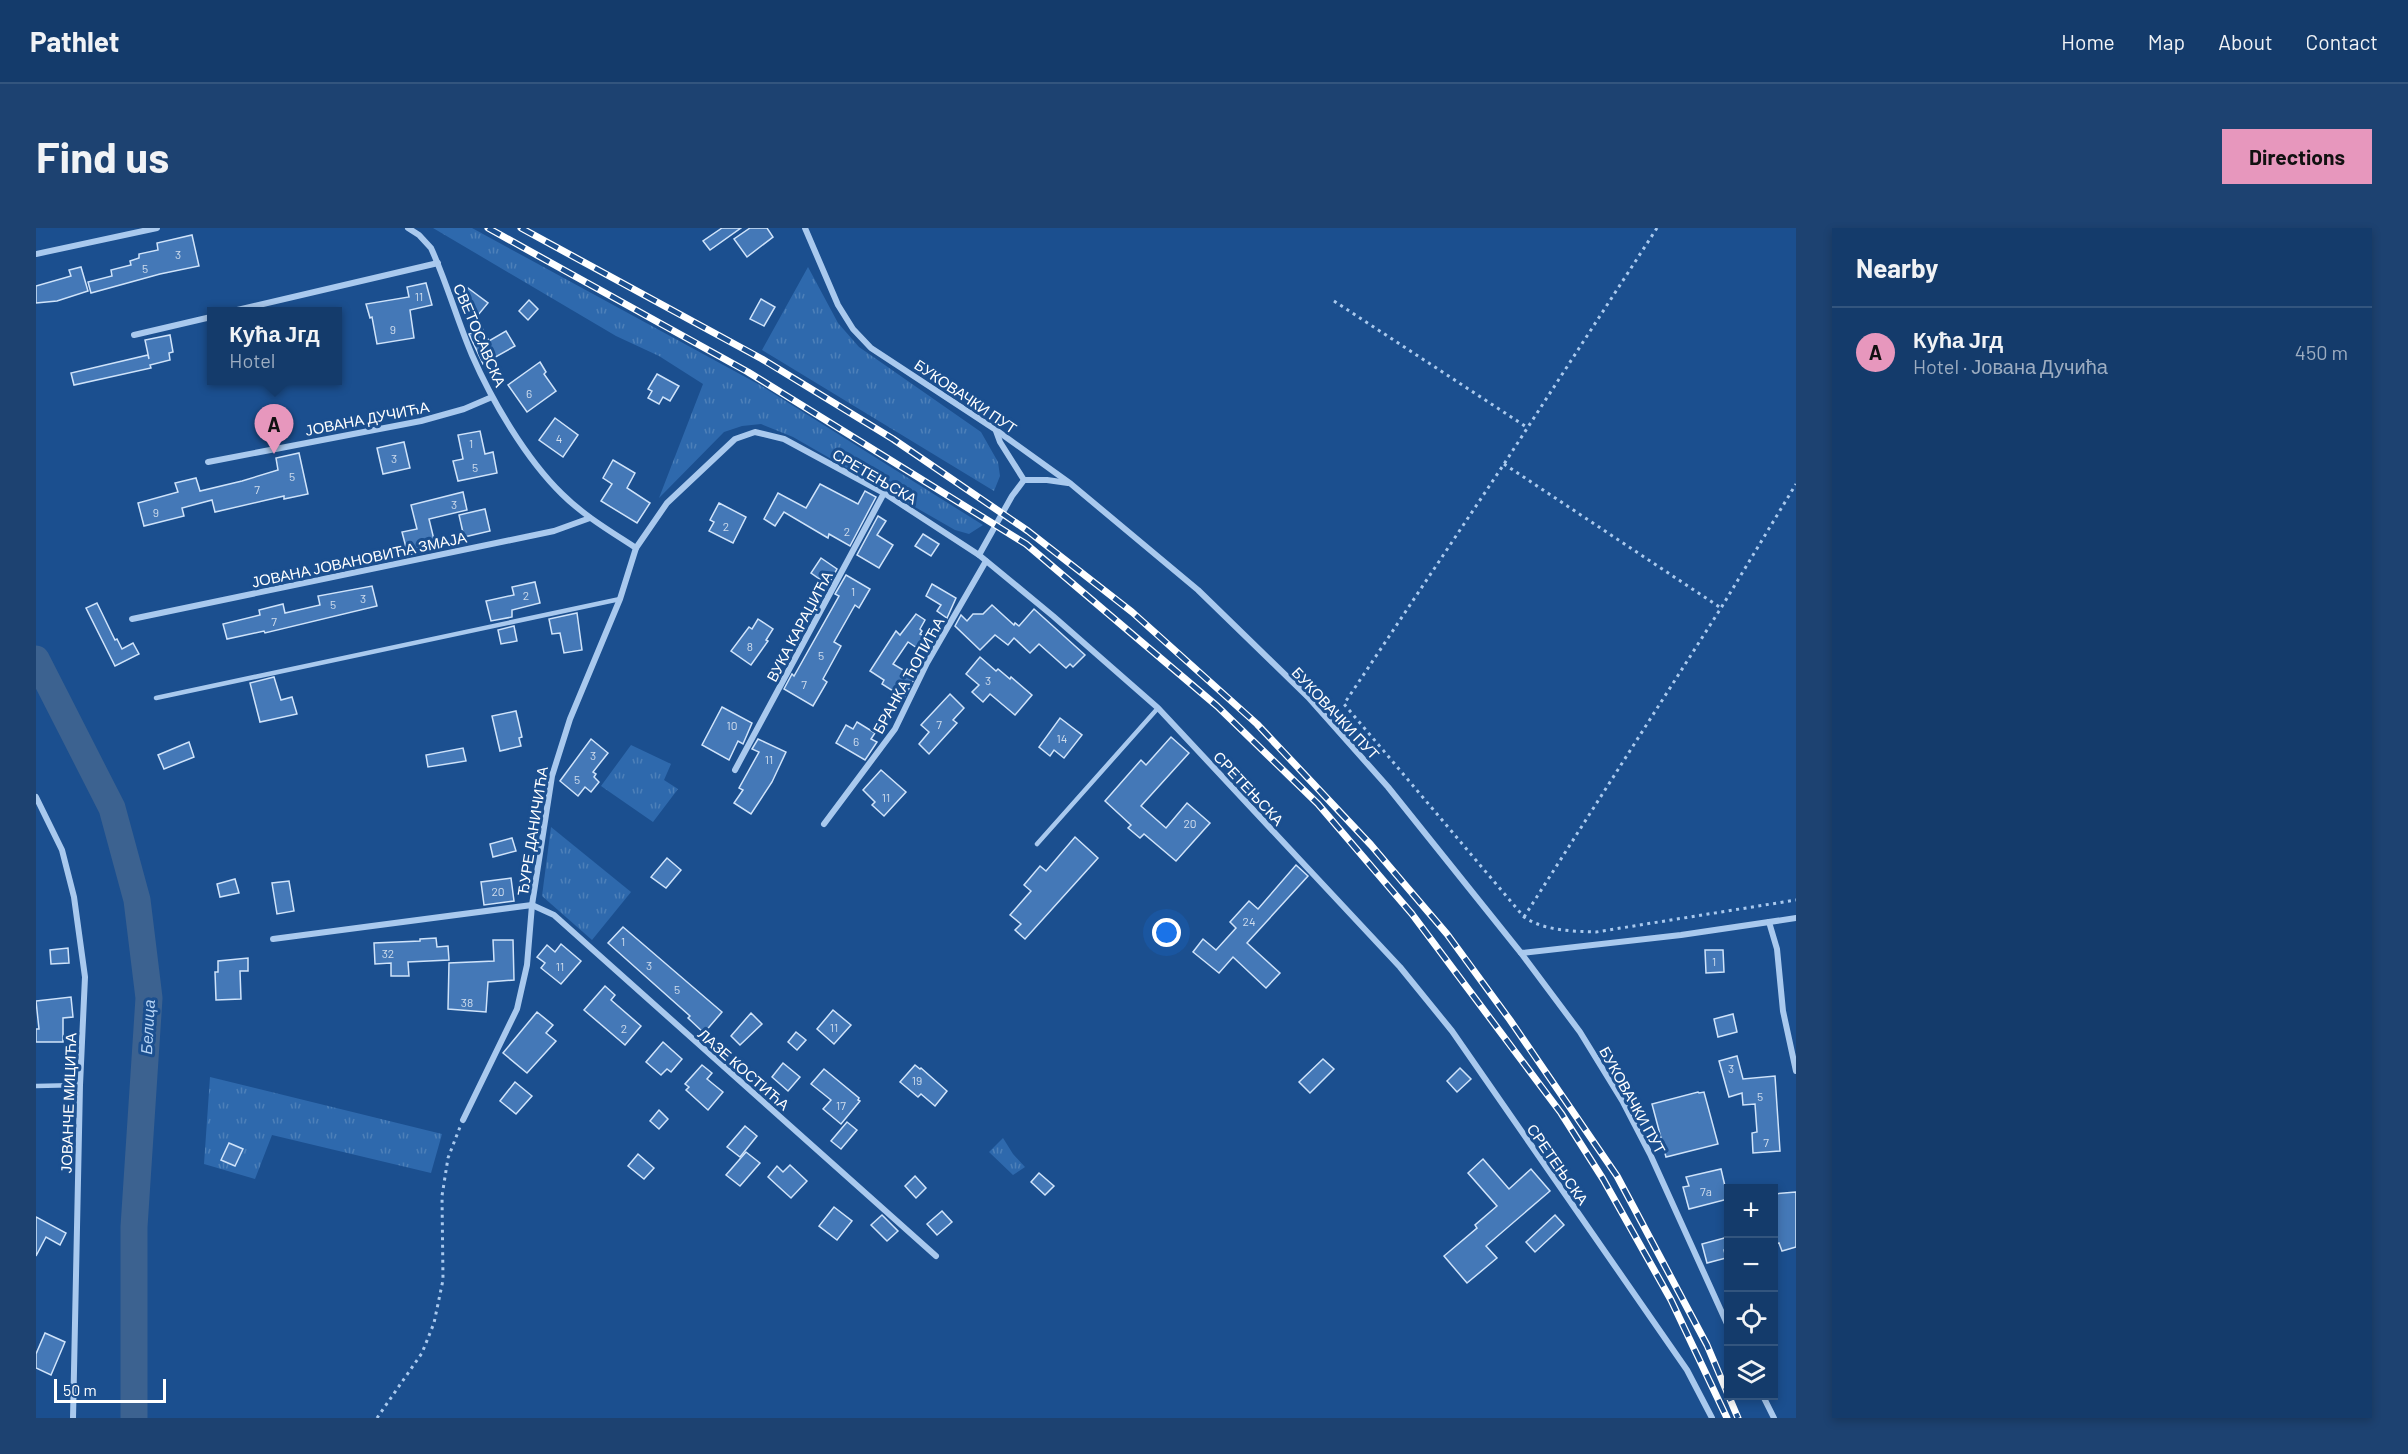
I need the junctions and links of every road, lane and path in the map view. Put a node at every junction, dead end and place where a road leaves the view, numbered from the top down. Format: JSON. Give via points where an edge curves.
{"nodes":[{"id":1,"x":157,"y":228,"type":"edge"},
{"id":2,"x":408,"y":228,"type":"edge"},
{"id":3,"x":805,"y":228,"type":"edge"},
{"id":4,"x":1657,"y":228,"type":"edge"},
{"id":5,"x":36,"y":254,"type":"edge"},
{"id":6,"x":438,"y":263,"type":"junction"},
{"id":7,"x":1334,"y":301,"type":"dead end"},
{"id":8,"x":254,"y":307,"type":"edge"},
{"id":9,"x":207,"y":318,"type":"edge"},
{"id":10,"x":134,"y":335,"type":"dead end"},
{"id":11,"x":492,"y":397,"type":"junction"},
{"id":12,"x":1528,"y":428,"type":"junction"},
{"id":13,"x":996,"y":430,"type":"junction"},
{"id":14,"x":208,"y":462,"type":"dead end"},
{"id":15,"x":1504,"y":464,"type":"junction"},
{"id":16,"x":1024,"y":480,"type":"junction"},
{"id":17,"x":1071,"y":483,"type":"junction"},
{"id":18,"x":1796,"y":484,"type":"edge"},
{"id":19,"x":884,"y":493,"type":"junction"},
{"id":20,"x":590,"y":518,"type":"junction"},
{"id":21,"x":636,"y":548,"type":"junction"},
{"id":22,"x":979,"y":555,"type":"junction"},
{"id":23,"x":986,"y":561,"type":"junction"},
{"id":24,"x":620,"y":599,"type":"junction"},
{"id":25,"x":1721,"y":608,"type":"junction"},
{"id":26,"x":132,"y":619,"type":"dead end"},
{"id":27,"x":156,"y":698,"type":"dead end"},
{"id":28,"x":1158,"y":708,"type":"junction"},
{"id":29,"x":735,"y":770,"type":"dead end"},
{"id":30,"x":36,"y":796,"type":"edge"},
{"id":31,"x":824,"y":824,"type":"dead end"},
{"id":32,"x":1037,"y":844,"type":"dead end"},
{"id":33,"x":1796,"y":900,"type":"edge"},
{"id":34,"x":532,"y":905,"type":"junction"},
{"id":35,"x":1524,"y":917,"type":"junction"},
{"id":36,"x":1796,"y":918,"type":"edge"},
{"id":37,"x":1768,"y":922,"type":"junction"},
{"id":38,"x":273,"y":939,"type":"dead end"},
{"id":39,"x":1521,"y":953,"type":"junction"},
{"id":40,"x":1796,"y":1071,"type":"edge"},
{"id":41,"x":80,"y":1085,"type":"junction"},
{"id":42,"x":36,"y":1086,"type":"edge"},
{"id":43,"x":463,"y":1120,"type":"joint"},
{"id":44,"x":936,"y":1256,"type":"dead end"},
{"id":45,"x":1724,"y":1317,"type":"edge"},
{"id":46,"x":1765,"y":1400,"type":"edge"},
{"id":47,"x":73,"y":1418,"type":"edge"},
{"id":48,"x":377,"y":1418,"type":"edge"},
{"id":49,"x":1712,"y":1418,"type":"edge"},
{"id":50,"x":1774,"y":1418,"type":"edge"}],
"edges":[{"from":1,"to":5,"type":"street"},
{"from":2,"to":6,"type":"street","name":"СВЕТОСАВСКА","via":[[431,248]]},
{"from":3,"to":13,"type":"street","name":"БУКОВАЧКИ ПУТ","via":[[838,305],[871,348]]},
{"from":4,"to":12,"type":"path"},
{"from":6,"to":8,"type":"street"},
{"from":6,"to":11,"type":"street","name":"СВЕТОСАВСКА"},
{"from":7,"to":12,"type":"path"},
{"from":9,"to":10,"type":"street"},
{"from":11,"to":14,"type":"street","name":"ЈОВАНА ДУЧИЋА","via":[[421,421]]},
{"from":11,"to":20,"type":"street","name":"СВЕТОСАВСКА","via":[[536,465]]},
{"from":12,"to":15,"type":"path"},
{"from":13,"to":16,"type":"street"},
{"from":13,"to":17,"type":"street","name":"БУКОВАЧКИ ПУТ"},
{"from":15,"to":25,"type":"path"},
{"from":15,"to":35,"type":"path","via":[[1344,704]]},
{"from":16,"to":17,"type":"street"},
{"from":16,"to":22,"type":"street"},
{"from":17,"to":39,"type":"street","name":"БУКОВАЧКИ ПУТ","via":[[1198,590],[1308,697],[1388,787]]},
{"from":18,"to":25,"type":"path"},
{"from":19,"to":21,"type":"street","name":"СРЕТЕЊСКА","via":[[784,439],[755,432],[735,438],[667,502]]},
{"from":19,"to":22,"type":"street","name":"СРЕТЕЊСКА"},
{"from":19,"to":29,"type":"street","name":"ВУКА КАРАЏИЋА"},
{"from":20,"to":21,"type":"street","name":"СВЕТОСАВСКА"},
{"from":20,"to":26,"type":"street","name":"ЈОВАНА ЈОВАНОВИЋА ЗМАЈА","via":[[554,531]]},
{"from":21,"to":24,"type":"street","name":"ЂУРЕ ДАНИЧИЋА"},
{"from":22,"to":23,"type":"street","name":"СРЕТЕЊСКА"},
{"from":23,"to":28,"type":"street","name":"СРЕТЕЊСКА"},
{"from":23,"to":31,"type":"street","name":"БРАНКА ЋОПИЋА","via":[[927,663],[895,729]]},
{"from":24,"to":27,"type":"lane"},
{"from":24,"to":34,"type":"street","name":"ЂУРЕ ДАНИЧИЋА","via":[[570,719],[552,776]]},
{"from":25,"to":35,"type":"path"},
{"from":28,"to":32,"type":"lane"},
{"from":28,"to":49,"type":"street","name":"СРЕТЕЊСКА","via":[[1400,967],[1452,1031],[1687,1370]]},
{"from":30,"to":41,"type":"street","name":"ЈОВАНЧЕ МИЦИЋА","via":[[62,850],[74,897],[85,977]]},
{"from":33,"to":35,"type":"path","via":[[1596,932],[1563,931],[1534,924]]},
{"from":34,"to":38,"type":"street"},
{"from":34,"to":43,"type":"street","name":"ЂУРЕ ДАНИЧИЋА","via":[[527,965],[517,1009]]},
{"from":34,"to":44,"type":"street","name":"ЛАЗЕ КОСТИЋА","via":[[554,915]]},
{"from":36,"to":37,"type":"street"},
{"from":37,"to":39,"type":"street"},
{"from":37,"to":40,"type":"street","via":[[1777,949],[1783,1011]]},
{"from":39,"to":45,"type":"street","name":"БУКОВАЧКИ ПУТ","via":[[1580,1032],[1623,1102]]},
{"from":41,"to":42,"type":"lane"},
{"from":41,"to":47,"type":"street","name":"ЈОВАНЧЕ МИЦИЋА"},
{"from":43,"to":48,"type":"path","via":[[447,1158],[442,1196],[443,1280],[434,1323],[422,1353]]},
{"from":46,"to":50,"type":"street"}]}
